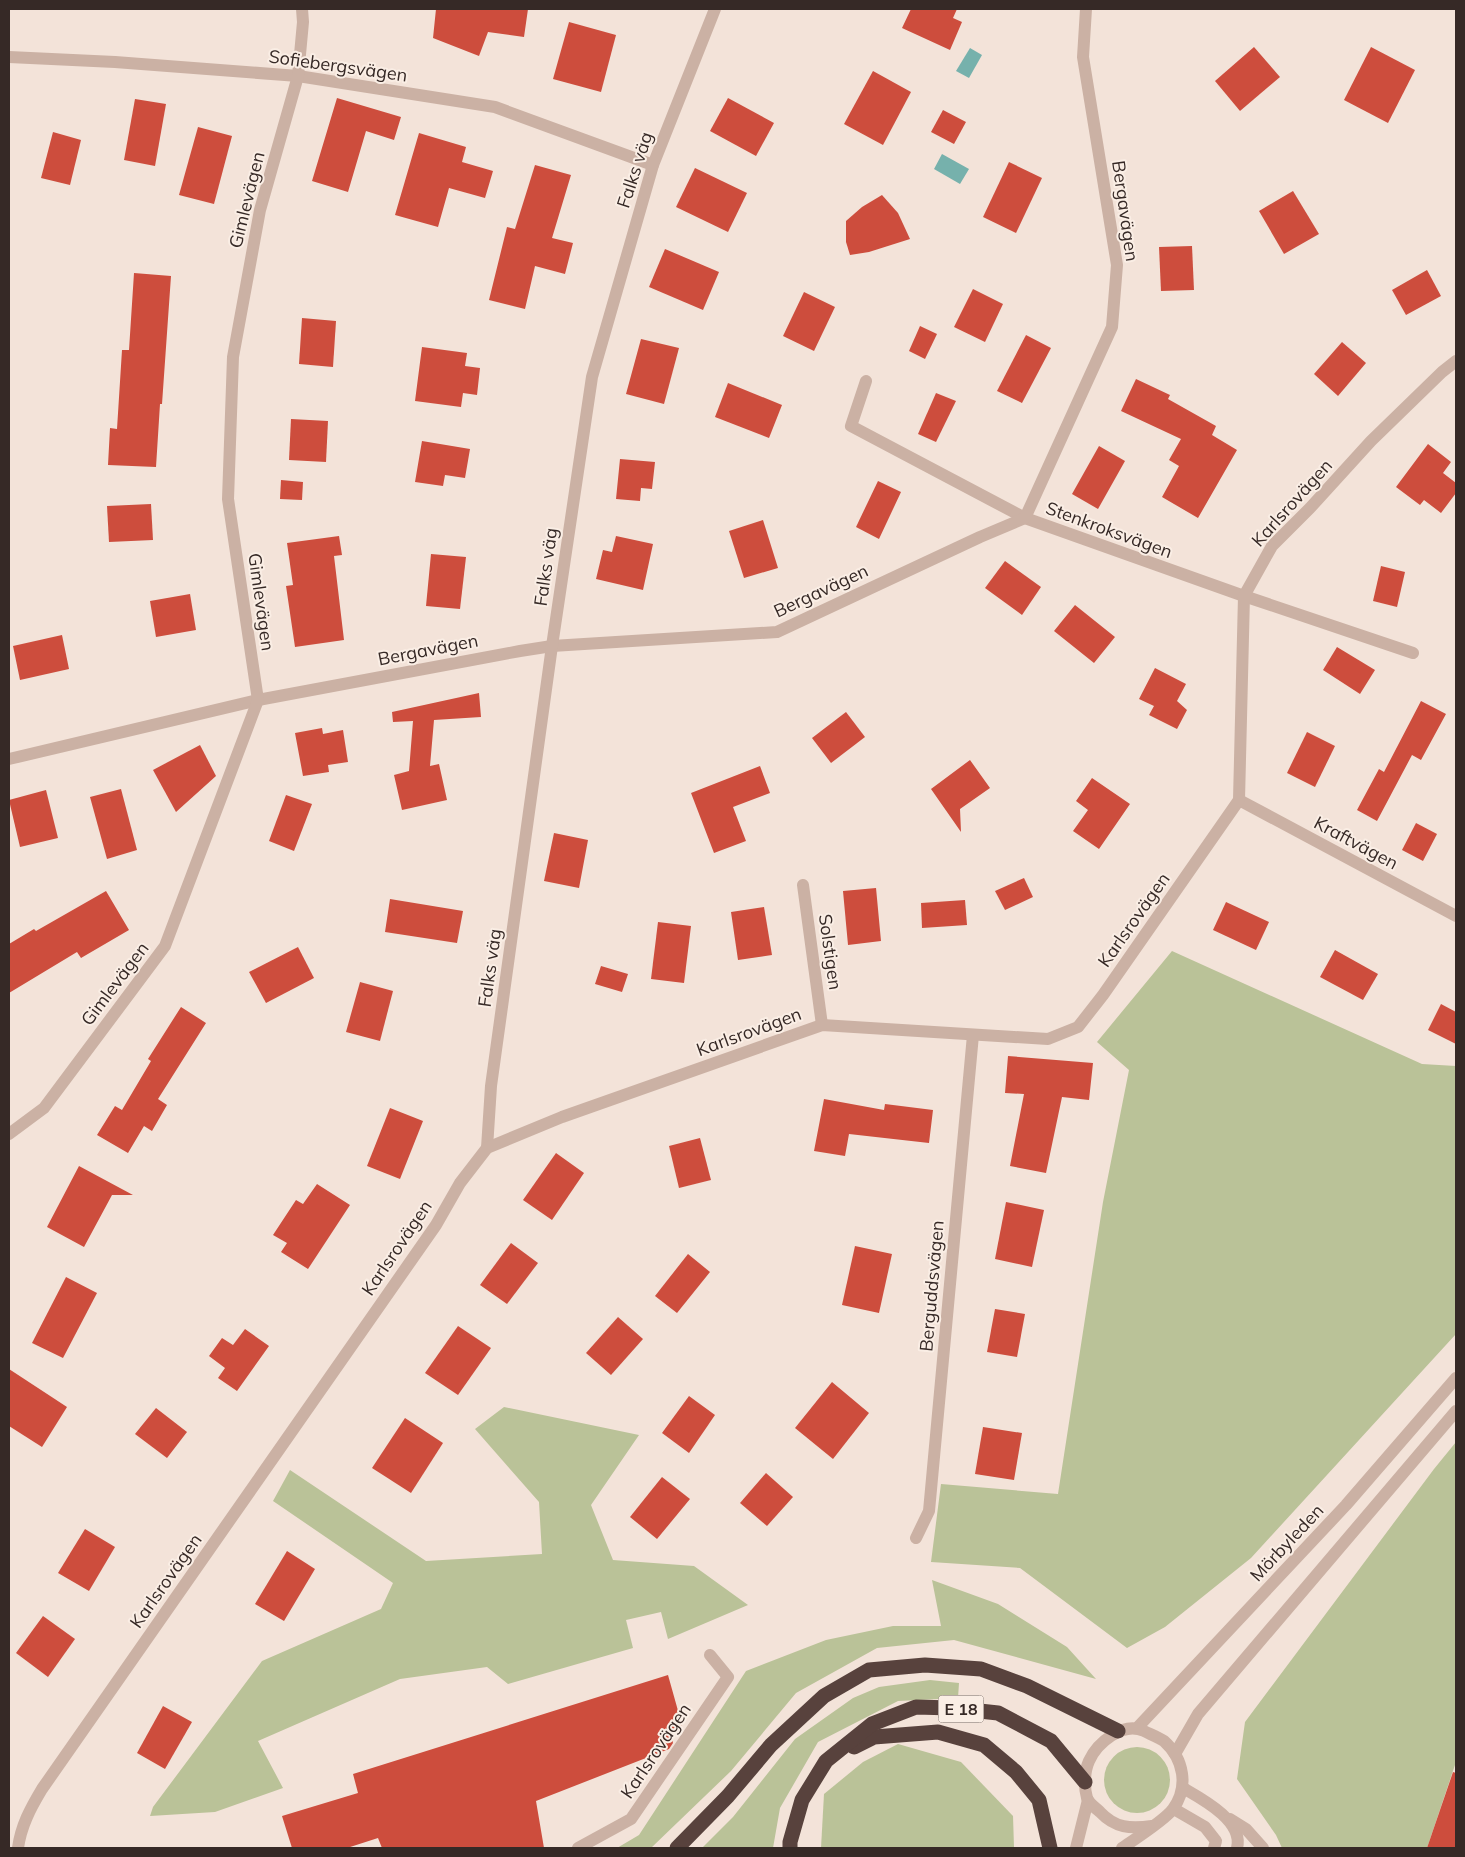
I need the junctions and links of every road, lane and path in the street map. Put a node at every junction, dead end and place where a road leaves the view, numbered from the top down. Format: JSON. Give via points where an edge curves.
{"nodes":[{"id":1,"x":302,"y":9,"type":"edge"},
{"id":2,"x":715,"y":9,"type":"edge"},
{"id":3,"x":1086,"y":9,"type":"edge"},
{"id":4,"x":9,"y":56,"type":"edge"},
{"id":5,"x":298,"y":76,"type":"junction"},
{"id":6,"x":653,"y":165,"type":"junction"},
{"id":7,"x":1456,"y":361,"type":"edge"},
{"id":8,"x":866,"y":381,"type":"dead end"},
{"id":9,"x":1025,"y":518,"type":"junction"},
{"id":10,"x":1244,"y":596,"type":"junction"},
{"id":11,"x":552,"y":646,"type":"junction"},
{"id":12,"x":1412,"y":653,"type":"dead end"},
{"id":13,"x":258,"y":700,"type":"junction"},
{"id":14,"x":9,"y":759,"type":"edge"},
{"id":15,"x":1239,"y":800,"type":"junction"},
{"id":16,"x":803,"y":885,"type":"dead end"},
{"id":17,"x":1456,"y":916,"type":"edge"},
{"id":18,"x":822,"y":1025,"type":"junction"},
{"id":19,"x":973,"y":1034,"type":"junction"},
{"id":20,"x":9,"y":1134,"type":"edge"},
{"id":21,"x":487,"y":1148,"type":"junction"},
{"id":22,"x":1456,"y":1378,"type":"edge"},
{"id":23,"x":1456,"y":1411,"type":"edge"},
{"id":24,"x":916,"y":1538,"type":"dead end"},
{"id":25,"x":710,"y":1655,"type":"dead end"},
{"id":26,"x":1138,"y":1728,"type":"junction"},
{"id":27,"x":1118,"y":1731,"type":"junction"},
{"id":28,"x":1175,"y":1754,"type":"junction"},
{"id":29,"x":826,"y":1761,"type":"junction"},
{"id":30,"x":1084,"y":1782,"type":"junction"},
{"id":31,"x":1183,"y":1788,"type":"junction"},
{"id":32,"x":1088,"y":1800,"type":"junction"},
{"id":33,"x":1174,"y":1809,"type":"junction"},
{"id":34,"x":1224,"y":1815,"type":"junction"},
{"id":35,"x":1152,"y":1826,"type":"junction"},
{"id":36,"x":18,"y":1848,"type":"edge"},
{"id":37,"x":578,"y":1848,"type":"edge"},
{"id":38,"x":677,"y":1848,"type":"edge"},
{"id":39,"x":790,"y":1848,"type":"edge"},
{"id":40,"x":1050,"y":1848,"type":"edge"},
{"id":41,"x":1076,"y":1848,"type":"edge"},
{"id":42,"x":1122,"y":1848,"type":"edge"},
{"id":43,"x":1214,"y":1848,"type":"edge"},
{"id":44,"x":1237,"y":1848,"type":"edge"},
{"id":45,"x":1263,"y":1848,"type":"edge"}],
"edges":[{"from":1,"to":5,"type":"street","name":"Gimlevägen"},
{"from":2,"to":6,"type":"street","name":"Falks väg"},
{"from":3,"to":9,"type":"street","name":"Bergavägen","via":[[1083,56],[1118,265],[1112,327]]},
{"from":4,"to":5,"type":"street","name":"Sofiebergsvägen"},
{"from":5,"to":6,"type":"street","name":"Sofiebergsvägen","via":[[495,107]]},
{"from":5,"to":13,"type":"street","name":"Gimlevägen","via":[[260,210],[233,357],[228,499]]},
{"from":6,"to":11,"type":"street","name":"Falks väg","via":[[592,377]]},
{"from":7,"to":10,"type":"street","name":"Karlsrovägen","via":[[1370,441],[1272,546]]},
{"from":8,"to":9,"type":"street","name":"Stenkroksvägen","via":[[851,426]]},
{"from":9,"to":10,"type":"street","name":"Stenkroksvägen"},
{"from":9,"to":11,"type":"street","name":"Bergavägen","via":[[777,632]]},
{"from":10,"to":12,"type":"street","name":"Stenkroksvägen"},
{"from":10,"to":15,"type":"street","name":"Karlsrovägen"},
{"from":11,"to":13,"type":"street","name":"Bergavägen"},
{"from":11,"to":21,"type":"street","name":"Falks väg","via":[[491,1086]]},
{"from":13,"to":14,"type":"street","name":"Bergavägen"},
{"from":13,"to":20,"type":"street","name":"Gimlevägen","via":[[165,946],[44,1108]]},
{"from":15,"to":17,"type":"street","name":"Kraftvägen"},
{"from":15,"to":19,"type":"street","name":"Karlsrovägen","via":[[1078,1027],[1048,1039]]},
{"from":16,"to":18,"type":"street","name":"Solstigen"},
{"from":18,"to":19,"type":"street","name":"Karlsrovägen"},
{"from":18,"to":21,"type":"street","name":"Karlsrovägen","via":[[562,1117]]},
{"from":19,"to":24,"type":"street","name":"Berguddsvägen","via":[[929,1512]]},
{"from":21,"to":36,"type":"street","name":"Karlsrovägen","via":[[42,1789],[20,1832]]},
{"from":22,"to":26,"type":"street","name":"Mörbyleden","via":[[1346,1506]]},
{"from":23,"to":28,"type":"street","via":[[1198,1714]]},
{"from":25,"to":37,"type":"street","name":"Karlsrovägen","via":[[728,1677],[631,1819]]},
{"from":26,"to":27,"type":"street"},
{"from":26,"to":28,"type":"street","via":[[1163,1740]]},
{"from":27,"to":30,"type":"street","via":[[1102,1743],[1089,1761]]},
{"from":27,"to":38,"type":"highway","via":[[1027,1686],[981,1669],[925,1665],[869,1670],[824,1696],[771,1745],[728,1796]]},
{"from":28,"to":31,"type":"street","via":[[1183,1772]]},
{"from":29,"to":30,"type":"highway","number":"E 18","via":[[872,1724],[916,1707],[952,1708],[998,1713],[1051,1741]]},
{"from":29,"to":39,"type":"highway","number":"E 18","via":[[802,1800]]},
{"from":29,"to":40,"type":"highway","number":"E 18","via":[[874,1737],[938,1732],[984,1745],[1016,1772],[1039,1800]]},
{"from":30,"to":32,"type":"street"},
{"from":31,"to":33,"type":"street"},
{"from":31,"to":34,"type":"street"},
{"from":32,"to":35,"type":"street","via":[[1109,1822],[1132,1828]]},
{"from":32,"to":41,"type":"street"},
{"from":33,"to":35,"type":"street"},
{"from":33,"to":43,"type":"street","via":[[1205,1828],[1216,1841]]},
{"from":34,"to":44,"type":"street","via":[[1234,1828]]},
{"from":34,"to":45,"type":"street","via":[[1246,1829]]},
{"from":35,"to":42,"type":"street"}]}
